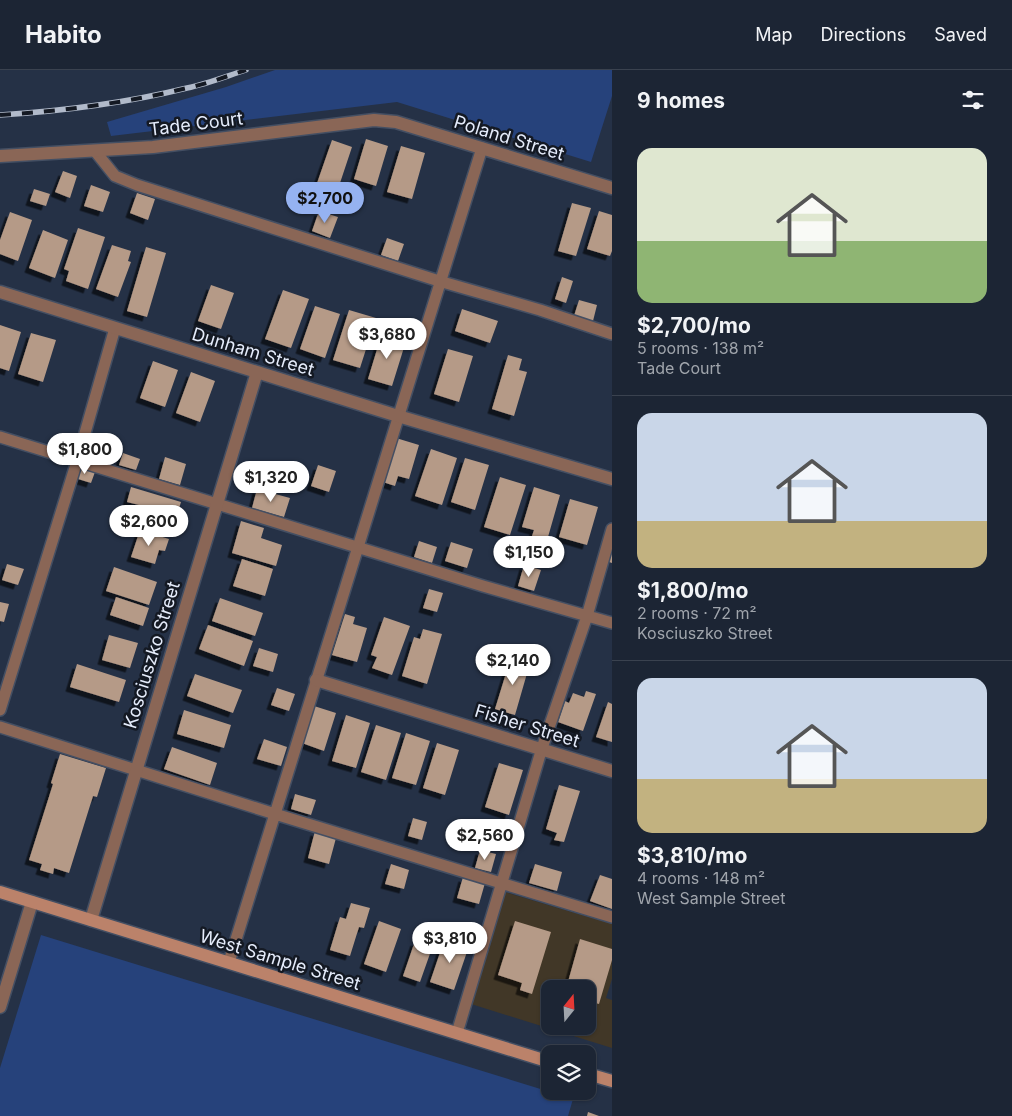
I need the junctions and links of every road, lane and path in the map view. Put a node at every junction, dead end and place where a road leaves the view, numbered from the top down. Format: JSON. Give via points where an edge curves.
{"nodes":[{"id":1,"x":396,"y":122,"type":"joint"},
{"id":2,"x":482,"y":148,"type":"junction"},
{"id":3,"x":95,"y":151,"type":"junction"},
{"id":4,"x":0,"y":156,"type":"edge"},
{"id":5,"x":612,"y":188,"type":"edge"},
{"id":6,"x":439,"y":281,"type":"junction"},
{"id":7,"x":0,"y":292,"type":"edge"},
{"id":8,"x":115,"y":328,"type":"junction"},
{"id":9,"x":612,"y":334,"type":"edge"},
{"id":10,"x":257,"y":372,"type":"junction"},
{"id":11,"x":398,"y":416,"type":"junction"},
{"id":12,"x":0,"y":437,"type":"edge"},
{"id":13,"x":77,"y":461,"type":"junction"},
{"id":14,"x":612,"y":479,"type":"edge"},
{"id":15,"x":217,"y":503,"type":"junction"},
{"id":16,"x":612,"y":529,"type":"edge"},
{"id":17,"x":357,"y":547,"type":"junction"},
{"id":18,"x":587,"y":616,"type":"junction"},
{"id":19,"x":612,"y":623,"type":"edge"},
{"id":20,"x":316,"y":680,"type":"junction"},
{"id":21,"x":0,"y":710,"type":"edge"},
{"id":22,"x":0,"y":727,"type":"edge"},
{"id":23,"x":542,"y":748,"type":"junction"},
{"id":24,"x":136,"y":770,"type":"junction"},
{"id":25,"x":612,"y":770,"type":"edge"},
{"id":26,"x":275,"y":814,"type":"junction"},
{"id":27,"x":501,"y":883,"type":"junction"},
{"id":28,"x":0,"y":892,"type":"edge"},
{"id":29,"x":32,"y":902,"type":"junction"},
{"id":30,"x":612,"y":918,"type":"edge"},
{"id":31,"x":90,"y":920,"type":"junction"},
{"id":32,"x":228,"y":962,"type":"junction"},
{"id":33,"x":0,"y":1007,"type":"edge"},
{"id":34,"x":457,"y":1033,"type":"junction"},
{"id":35,"x":541,"y":1059,"type":"edge"},
{"id":36,"x":596,"y":1076,"type":"edge"},
{"id":37,"x":612,"y":1081,"type":"edge"}],
"edges":[{"from":1,"to":2,"type":"street","name":"Poland Street"},
{"from":1,"to":3,"type":"street","name":"Tade Court","via":[[374,120]]},
{"from":2,"to":5,"type":"street","name":"Poland Street"},
{"from":2,"to":6,"type":"lane"},
{"from":3,"to":4,"type":"street","name":"Tade Court"},
{"from":3,"to":6,"type":"lane","via":[[115,176],[137,185]]},
{"from":6,"to":9,"type":"lane"},
{"from":6,"to":11,"type":"lane"},
{"from":7,"to":8,"type":"street","name":"Dunham Street"},
{"from":8,"to":10,"type":"street","name":"Dunham Street"},
{"from":8,"to":13,"type":"lane"},
{"from":10,"to":11,"type":"street","name":"Dunham Street"},
{"from":10,"to":15,"type":"street","name":"Kosciuszko Street"},
{"from":11,"to":14,"type":"street","name":"Dunham Street"},
{"from":11,"to":17,"type":"lane"},
{"from":12,"to":13,"type":"lane"},
{"from":13,"to":15,"type":"lane"},
{"from":13,"to":21,"type":"lane"},
{"from":15,"to":17,"type":"lane"},
{"from":15,"to":24,"type":"street","name":"Kosciuszko Street"},
{"from":16,"to":18,"type":"lane"},
{"from":17,"to":18,"type":"lane"},
{"from":17,"to":20,"type":"lane"},
{"from":18,"to":19,"type":"lane"},
{"from":18,"to":23,"type":"lane"},
{"from":20,"to":23,"type":"street","name":"Fisher Street"},
{"from":20,"to":26,"type":"lane"},
{"from":22,"to":24,"type":"lane"},
{"from":23,"to":25,"type":"street","name":"Fisher Street"},
{"from":23,"to":27,"type":"lane"},
{"from":24,"to":26,"type":"lane"},
{"from":24,"to":31,"type":"street","name":"Kosciuszko Street"},
{"from":26,"to":27,"type":"lane"},
{"from":26,"to":32,"type":"lane"},
{"from":27,"to":30,"type":"lane"},
{"from":27,"to":34,"type":"lane"},
{"from":28,"to":29,"type":"main road","name":"West Sample Street"},
{"from":29,"to":31,"type":"main road","name":"West Sample Street"},
{"from":29,"to":33,"type":"street"},
{"from":31,"to":32,"type":"main road","name":"West Sample Street"},
{"from":32,"to":34,"type":"main road","name":"West Sample Street"},
{"from":34,"to":35,"type":"main road","name":"West Sample Street"},
{"from":36,"to":37,"type":"main road"}]}
